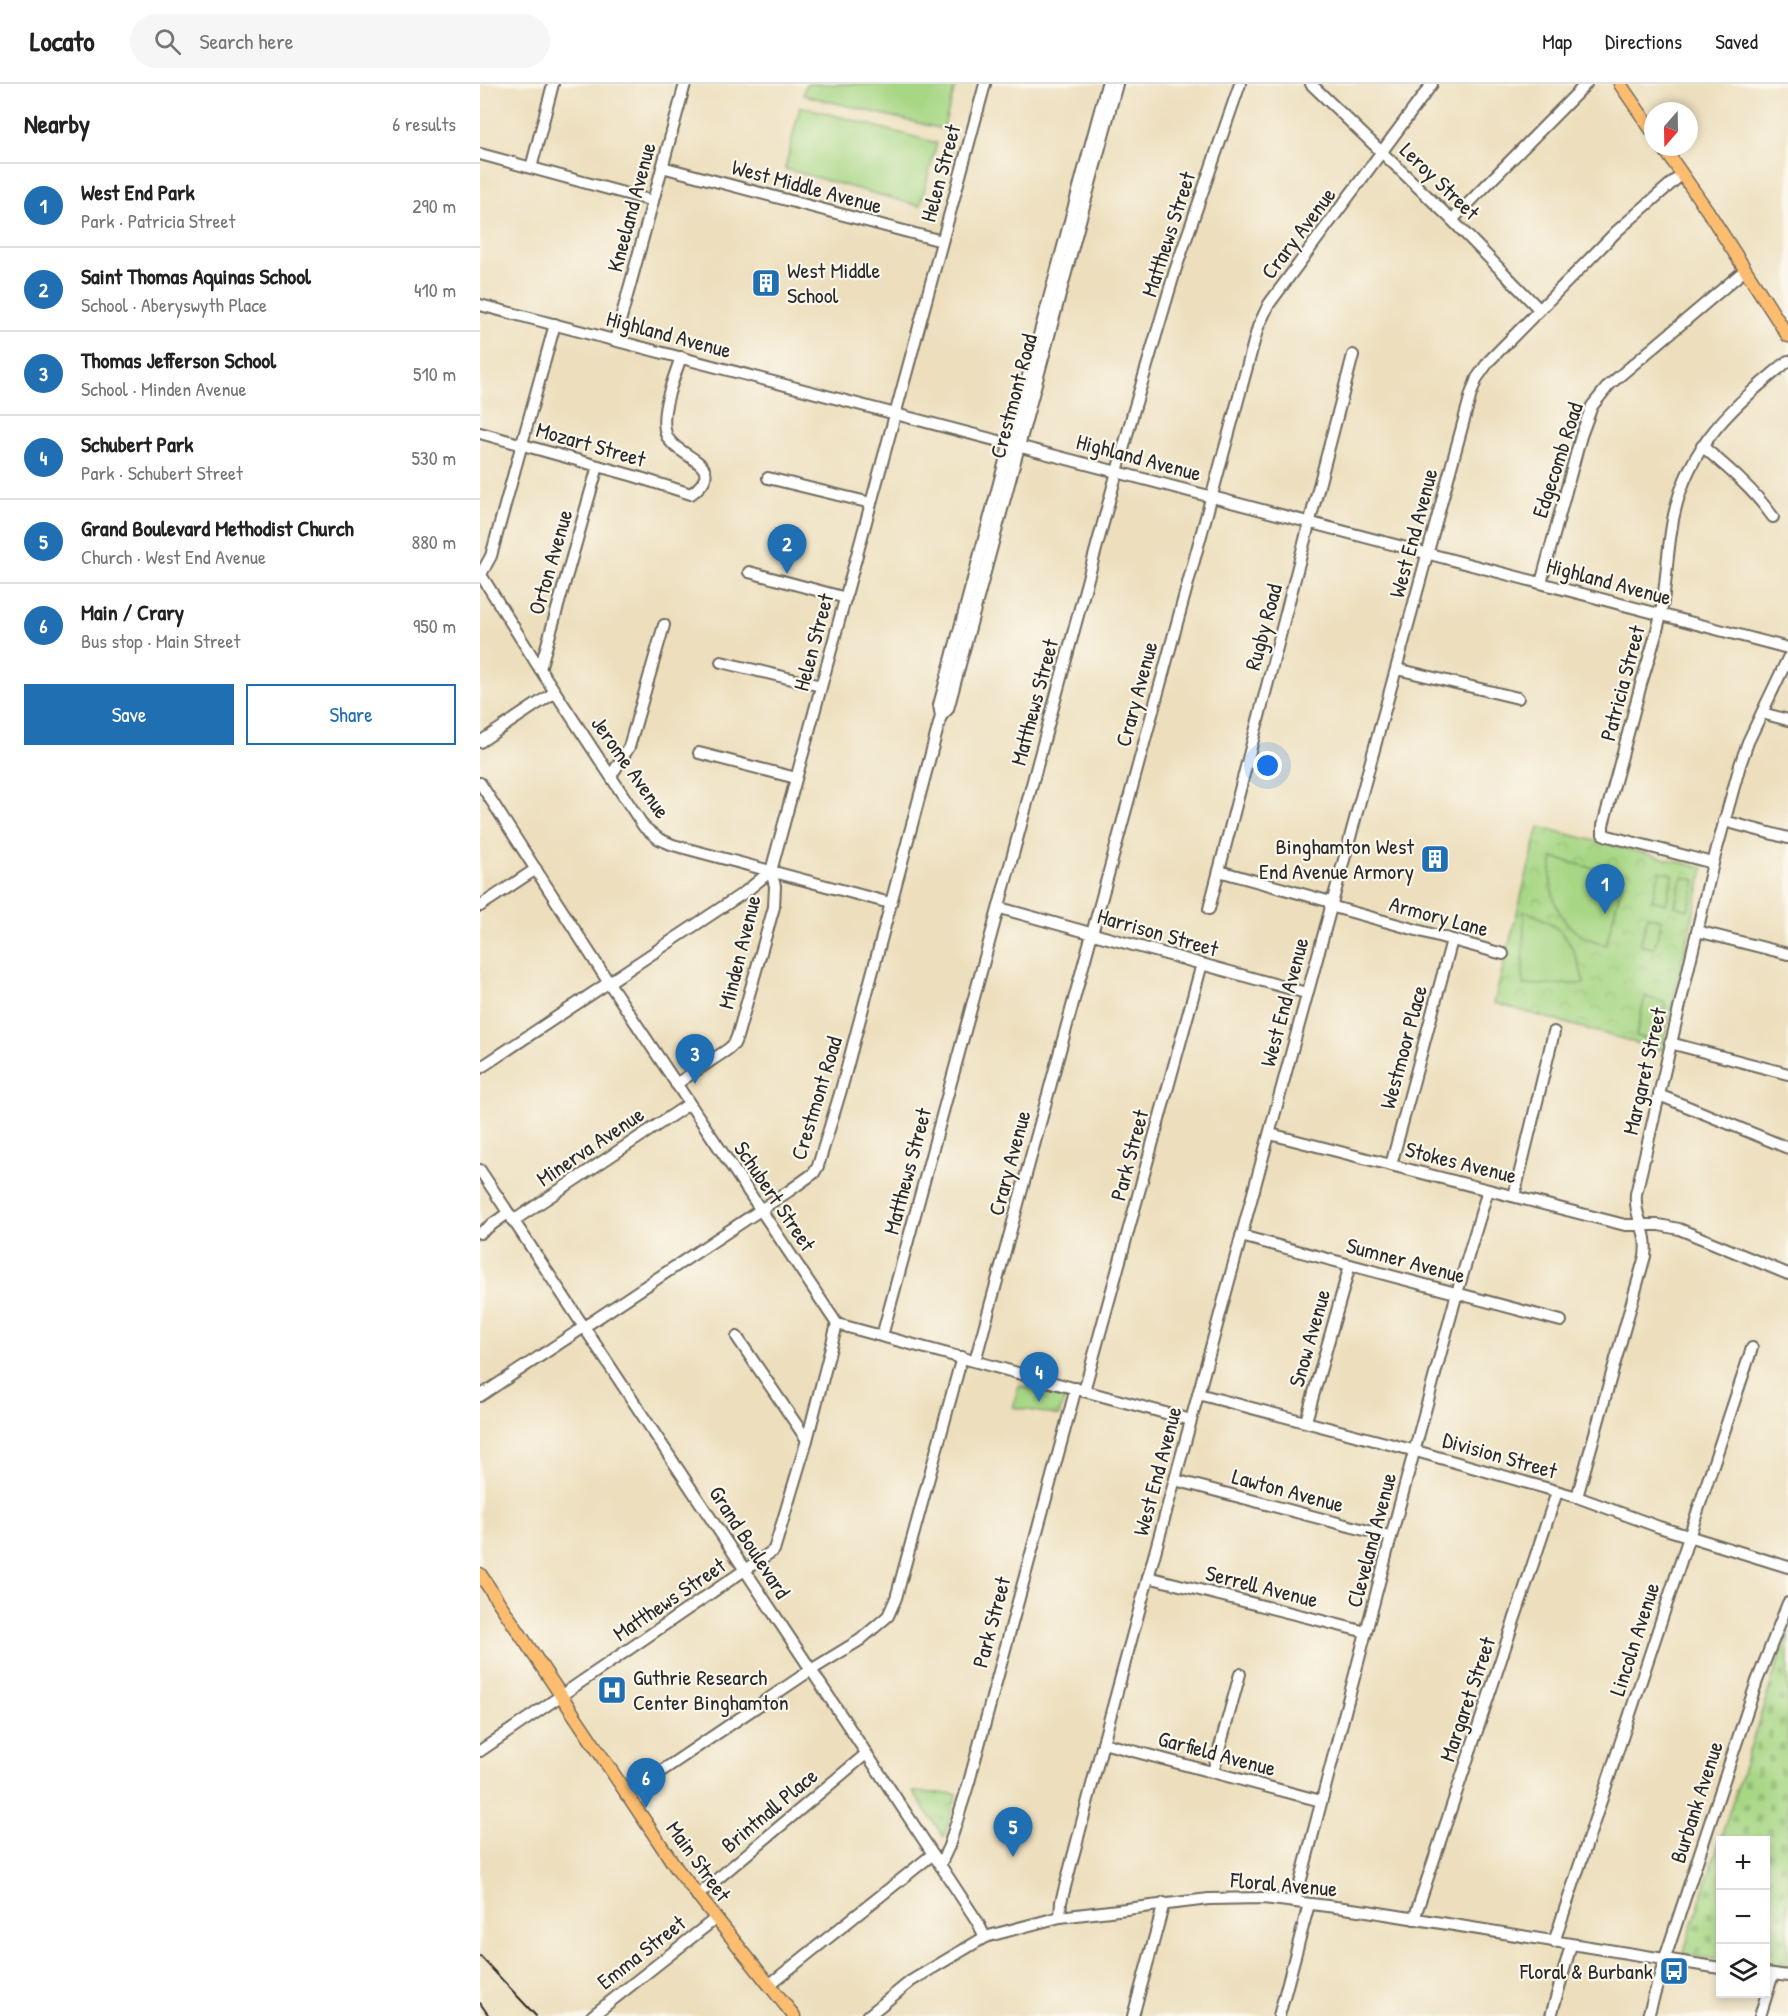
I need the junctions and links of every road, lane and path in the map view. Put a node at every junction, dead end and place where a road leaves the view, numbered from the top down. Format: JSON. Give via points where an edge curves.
{"nodes":[{"id":1,"x":554,"y":84,"type":"edge"},
{"id":2,"x":685,"y":84,"type":"edge"},
{"id":3,"x":985,"y":84,"type":"edge"},
{"id":4,"x":1107,"y":84,"type":"edge"},
{"id":5,"x":1117,"y":84,"type":"edge"},
{"id":6,"x":1240,"y":84,"type":"edge"},
{"id":7,"x":1311,"y":84,"type":"edge"},
{"id":8,"x":1432,"y":84,"type":"edge"},
{"id":9,"x":1586,"y":84,"type":"edge"},
{"id":10,"x":1620,"y":84,"type":"edge"},
{"id":11,"x":1644,"y":119,"type":"edge"},
{"id":12,"x":1382,"y":152,"type":"junction"},
{"id":13,"x":480,"y":154,"type":"edge"},
{"id":14,"x":1669,"y":156,"type":"edge"},
{"id":15,"x":662,"y":167,"type":"junction"},
{"id":16,"x":531,"y":168,"type":"junction"},
{"id":17,"x":1682,"y":174,"type":"junction"},
{"id":18,"x":1083,"y":191,"type":"junction"},
{"id":19,"x":653,"y":201,"type":"junction"},
{"id":20,"x":1452,"y":220,"type":"junction"},
{"id":21,"x":942,"y":241,"type":"junction"},
{"id":22,"x":1745,"y":270,"type":"junction"},
{"id":23,"x":480,"y":305,"type":"edge"},
{"id":24,"x":1539,"y":309,"type":"junction"},
{"id":25,"x":555,"y":324,"type":"junction"},
{"id":26,"x":1788,"y":336,"type":"edge"},
{"id":27,"x":615,"y":340,"type":"junction"},
{"id":28,"x":1353,"y":355,"type":"dead end"},
{"id":29,"x":681,"y":357,"type":"junction"},
{"id":30,"x":1788,"y":361,"type":"edge"},
{"id":31,"x":896,"y":415,"type":"junction"},
{"id":32,"x":480,"y":433,"type":"edge"},
{"id":33,"x":523,"y":445,"type":"junction"},
{"id":34,"x":1014,"y":445,"type":"junction"},
{"id":35,"x":1702,"y":446,"type":"junction"},
{"id":36,"x":598,"y":466,"type":"junction"},
{"id":37,"x":1118,"y":472,"type":"junction"},
{"id":38,"x":768,"y":478,"type":"dead end"},
{"id":39,"x":1211,"y":496,"type":"junction"},
{"id":40,"x":871,"y":503,"type":"junction"},
{"id":41,"x":1773,"y":517,"type":"dead end"},
{"id":42,"x":1310,"y":522,"type":"junction"},
{"id":43,"x":1428,"y":553,"type":"junction"},
{"id":44,"x":749,"y":572,"type":"dead end"},
{"id":45,"x":481,"y":575,"type":"edge"},
{"id":46,"x":1541,"y":583,"type":"junction"},
{"id":47,"x":846,"y":598,"type":"junction"},
{"id":48,"x":1661,"y":615,"type":"junction"},
{"id":49,"x":664,"y":625,"type":"dead end"},
{"id":50,"x":1788,"y":648,"type":"edge"},
{"id":51,"x":1788,"y":658,"type":"edge"},
{"id":52,"x":721,"y":662,"type":"dead end"},
{"id":53,"x":540,"y":669,"type":"junction"},
{"id":54,"x":1397,"y":669,"type":"junction"},
{"id":55,"x":821,"y":686,"type":"junction"},
{"id":56,"x":555,"y":692,"type":"junction"},
{"id":57,"x":1518,"y":698,"type":"dead end"},
{"id":58,"x":1762,"y":713,"type":"junction"},
{"id":59,"x":1788,"y":720,"type":"edge"},
{"id":60,"x":480,"y":741,"type":"edge"},
{"id":61,"x":699,"y":753,"type":"dead end"},
{"id":62,"x":611,"y":776,"type":"junction"},
{"id":63,"x":796,"y":778,"type":"junction"},
{"id":64,"x":480,"y":783,"type":"edge"},
{"id":65,"x":1724,"y":821,"type":"junction"},
{"id":66,"x":1788,"y":838,"type":"edge"},
{"id":67,"x":1713,"y":863,"type":"junction"},
{"id":68,"x":536,"y":869,"type":"junction"},
{"id":69,"x":1219,"y":870,"type":"junction"},
{"id":70,"x":771,"y":872,"type":"junction"},
{"id":71,"x":890,"y":903,"type":"junction"},
{"id":72,"x":1331,"y":904,"type":"junction"},
{"id":73,"x":480,"y":906,"type":"edge"},
{"id":74,"x":1000,"y":908,"type":"junction"},
{"id":75,"x":1209,"y":909,"type":"dead end"},
{"id":76,"x":1697,"y":931,"type":"junction"},
{"id":77,"x":1091,"y":933,"type":"junction"},
{"id":78,"x":1452,"y":940,"type":"junction"},
{"id":79,"x":1503,"y":954,"type":"dead end"},
{"id":80,"x":1788,"y":954,"type":"edge"},
{"id":81,"x":1202,"y":964,"type":"junction"},
{"id":82,"x":609,"y":982,"type":"junction"},
{"id":83,"x":1306,"y":993,"type":"junction"},
{"id":84,"x":1554,"y":1032,"type":"dead end"},
{"id":85,"x":1670,"y":1043,"type":"junction"},
{"id":86,"x":480,"y":1068,"type":"edge"},
{"id":87,"x":1788,"y":1074,"type":"edge"},
{"id":88,"x":676,"y":1084,"type":"junction"},
{"id":89,"x":1659,"y":1095,"type":"junction"},
{"id":90,"x":689,"y":1104,"type":"junction"},
{"id":91,"x":1270,"y":1134,"type":"junction"},
{"id":92,"x":1788,"y":1148,"type":"edge"},
{"id":93,"x":1391,"y":1165,"type":"junction"},
{"id":94,"x":480,"y":1170,"type":"edge"},
{"id":95,"x":1488,"y":1190,"type":"junction"},
{"id":96,"x":1514,"y":1196,"type":"junction"},
{"id":97,"x":761,"y":1210,"type":"junction"},
{"id":98,"x":510,"y":1217,"type":"junction"},
{"id":99,"x":1642,"y":1226,"type":"junction"},
{"id":100,"x":480,"y":1233,"type":"edge"},
{"id":101,"x":1240,"y":1236,"type":"junction"},
{"id":102,"x":1350,"y":1265,"type":"junction"},
{"id":103,"x":1788,"y":1274,"type":"edge"},
{"id":104,"x":1457,"y":1293,"type":"junction"},
{"id":105,"x":1561,"y":1321,"type":"dead end"},
{"id":106,"x":837,"y":1324,"type":"junction"},
{"id":107,"x":584,"y":1327,"type":"junction"},
{"id":108,"x":882,"y":1336,"type":"junction"},
{"id":109,"x":738,"y":1337,"type":"dead end"},
{"id":110,"x":1752,"y":1348,"type":"dead end"},
{"id":111,"x":962,"y":1357,"type":"junction"},
{"id":112,"x":975,"y":1360,"type":"junction"},
{"id":113,"x":1080,"y":1389,"type":"junction"},
{"id":114,"x":1198,"y":1394,"type":"junction"},
{"id":115,"x":480,"y":1396,"type":"edge"},
{"id":116,"x":1191,"y":1420,"type":"junction"},
{"id":117,"x":1306,"y":1421,"type":"junction"},
{"id":118,"x":807,"y":1440,"type":"junction"},
{"id":119,"x":1416,"y":1451,"type":"junction"},
{"id":120,"x":1175,"y":1480,"type":"junction"},
{"id":121,"x":1557,"y":1492,"type":"junction"},
{"id":122,"x":1577,"y":1497,"type":"junction"},
{"id":123,"x":1689,"y":1536,"type":"junction"},
{"id":124,"x":1391,"y":1537,"type":"junction"},
{"id":125,"x":1788,"y":1567,"type":"edge"},
{"id":126,"x":746,"y":1571,"type":"junction"},
{"id":127,"x":480,"y":1574,"type":"edge"},
{"id":128,"x":1148,"y":1577,"type":"junction"},
{"id":129,"x":1788,"y":1603,"type":"edge"},
{"id":130,"x":1366,"y":1632,"type":"junction"},
{"id":131,"x":811,"y":1671,"type":"junction"},
{"id":132,"x":1240,"y":1674,"type":"dead end"},
{"id":133,"x":560,"y":1695,"type":"junction"},
{"id":134,"x":1103,"y":1743,"type":"junction"},
{"id":135,"x":480,"y":1750,"type":"edge"},
{"id":136,"x":866,"y":1754,"type":"junction"},
{"id":137,"x":1213,"y":1772,"type":"junction"},
{"id":138,"x":626,"y":1795,"type":"junction"},
{"id":139,"x":1321,"y":1801,"type":"junction"},
{"id":140,"x":933,"y":1854,"type":"junction"},
{"id":141,"x":940,"y":1865,"type":"junction"},
{"id":142,"x":697,"y":1896,"type":"junction"},
{"id":143,"x":1295,"y":1902,"type":"junction"},
{"id":144,"x":1164,"y":1904,"type":"junction"},
{"id":145,"x":1309,"y":1904,"type":"junction"},
{"id":146,"x":1060,"y":1917,"type":"junction"},
{"id":147,"x":715,"y":1918,"type":"junction"},
{"id":148,"x":1414,"y":1919,"type":"junction"},
{"id":149,"x":985,"y":1937,"type":"junction"},
{"id":150,"x":1554,"y":1942,"type":"junction"},
{"id":151,"x":1571,"y":1945,"type":"junction"},
{"id":152,"x":1665,"y":1960,"type":"junction"},
{"id":153,"x":1716,"y":1967,"type":"edge"},
{"id":154,"x":1770,"y":1974,"type":"edge"},
{"id":155,"x":1788,"y":1976,"type":"edge"},
{"id":156,"x":769,"y":1985,"type":"junction"},
{"id":157,"x":1764,"y":1998,"type":"edge"},
{"id":158,"x":592,"y":2016,"type":"edge"},
{"id":159,"x":794,"y":2016,"type":"edge"},
{"id":160,"x":868,"y":2016,"type":"edge"},
{"id":161,"x":1133,"y":2016,"type":"edge"},
{"id":162,"x":1279,"y":2016,"type":"edge"},
{"id":163,"x":1551,"y":2016,"type":"edge"},
{"id":164,"x":1648,"y":2016,"type":"edge"},
{"id":165,"x":1760,"y":2016,"type":"edge"}],
"edges":[{"from":1,"to":16,"type":"street"},
{"from":2,"to":15,"type":"street","name":"Kneeland Avenue"},
{"from":3,"to":21,"type":"street","name":"Helen Street"},
{"from":4,"to":18,"type":"street","name":"Crestmont Road"},
{"from":5,"to":18,"type":"street","name":"Crestmont Road"},
{"from":6,"to":37,"type":"street","name":"Matthews Street","via":[[1175,271]]},
{"from":7,"to":12,"type":"street","name":"Leroy Street"},
{"from":8,"to":12,"type":"street","name":"Crary Avenue"},
{"from":9,"to":20,"type":"street"},
{"from":10,"to":11,"type":"main road"},
{"from":12,"to":20,"type":"street","name":"Leroy Street"},
{"from":12,"to":39,"type":"street","name":"Crary Avenue","via":[[1269,304],[1254,341]]},
{"from":13,"to":16,"type":"street"},
{"from":14,"to":17,"type":"main road"},
{"from":15,"to":19,"type":"street","name":"Kneeland Avenue"},
{"from":15,"to":21,"type":"street","name":"West Middle Avenue"},
{"from":16,"to":19,"type":"street"},
{"from":17,"to":22,"type":"main road"},
{"from":17,"to":24,"type":"street","name":"West End Avenue","via":[[1617,231]]},
{"from":18,"to":34,"type":"street","name":"Crestmont Road"},
{"from":19,"to":27,"type":"street","name":"Kneeland Avenue"},
{"from":20,"to":24,"type":"street","name":"Leroy Street"},
{"from":21,"to":31,"type":"street","name":"Helen Street"},
{"from":22,"to":26,"type":"main road"},
{"from":22,"to":46,"type":"street","name":"Edgecomb Road","via":[[1609,385],[1592,406]]},
{"from":23,"to":25,"type":"street","name":"Highland Avenue"},
{"from":24,"to":43,"type":"street","name":"West End Avenue","via":[[1477,378]]},
{"from":25,"to":27,"type":"street","name":"Highland Avenue"},
{"from":25,"to":33,"type":"street"},
{"from":27,"to":29,"type":"street","name":"Highland Avenue"},
{"from":28,"to":42,"type":"street","name":"Rugby Road"},
{"from":29,"to":31,"type":"street","name":"Highland Avenue"},
{"from":29,"to":36,"type":"street","name":"Mozart Street","via":[[665,410],[666,434],[670,442],[700,462],[705,477],[702,485],[691,494]]},
{"from":30,"to":35,"type":"street","name":"Patricia Street","via":[[1727,414]]},
{"from":31,"to":34,"type":"street","name":"Highland Avenue"},
{"from":31,"to":40,"type":"street","name":"Helen Street"},
{"from":32,"to":33,"type":"street","name":"Mozart Street"},
{"from":33,"to":36,"type":"street","name":"Mozart Street"},
{"from":33,"to":45,"type":"street","via":[[491,556]]},
{"from":34,"to":37,"type":"street","name":"Highland Avenue"},
{"from":34,"to":71,"type":"street","name":"Crestmont Road","via":[[948,709],[941,716]]},
{"from":35,"to":41,"type":"street","via":[[1746,484]]},
{"from":35,"to":48,"type":"street","name":"Patricia Street","via":[[1675,512]]},
{"from":36,"to":53,"type":"street","name":"Orton Avenue"},
{"from":37,"to":39,"type":"street","name":"Highland Avenue"},
{"from":37,"to":74,"type":"street","name":"Matthews Street"},
{"from":38,"to":40,"type":"street"},
{"from":39,"to":42,"type":"street","name":"Highland Avenue"},
{"from":39,"to":77,"type":"street","name":"Crary Avenue"},
{"from":40,"to":47,"type":"street","name":"Helen Street"},
{"from":42,"to":43,"type":"street","name":"Highland Avenue"},
{"from":42,"to":69,"type":"street","name":"Rugby Road"},
{"from":43,"to":46,"type":"street","name":"Highland Avenue"},
{"from":43,"to":54,"type":"street","name":"West End Avenue"},
{"from":44,"to":47,"type":"street"},
{"from":45,"to":53,"type":"street","name":"Jerome Avenue"},
{"from":46,"to":48,"type":"street","name":"Highland Avenue"},
{"from":47,"to":55,"type":"street","name":"Helen Street"},
{"from":48,"to":50,"type":"street","name":"Highland Avenue"},
{"from":48,"to":67,"type":"street","name":"Patricia Street","via":[[1602,831],[1608,836]]},
{"from":49,"to":62,"type":"street","via":[[629,747]]},
{"from":51,"to":58,"type":"street","name":"Margaret Street"},
{"from":52,"to":55,"type":"street"},
{"from":53,"to":56,"type":"street","name":"Jerome Avenue"},
{"from":54,"to":57,"type":"street"},
{"from":54,"to":72,"type":"street","name":"West End Avenue"},
{"from":55,"to":63,"type":"street","name":"Helen Street"},
{"from":56,"to":60,"type":"street"},
{"from":56,"to":62,"type":"street","name":"Jerome Avenue"},
{"from":58,"to":59,"type":"street"},
{"from":58,"to":65,"type":"street","name":"Margaret Street","via":[[1748,742]]},
{"from":61,"to":63,"type":"street"},
{"from":62,"to":70,"type":"street","name":"Jerome Avenue","via":[[644,827],[659,839]]},
{"from":63,"to":70,"type":"street","name":"Helen Street"},
{"from":64,"to":68,"type":"street","name":"Schubert Street"},
{"from":65,"to":66,"type":"street"},
{"from":65,"to":67,"type":"street","name":"Margaret Street"},
{"from":67,"to":76,"type":"street","name":"Margaret Street"},
{"from":68,"to":73,"type":"street"},
{"from":68,"to":82,"type":"street","name":"Schubert Street"},
{"from":69,"to":72,"type":"street","name":"Armory Lane"},
{"from":69,"to":75,"type":"street","name":"Rugby Road"},
{"from":70,"to":71,"type":"street","name":"Jerome Avenue"},
{"from":70,"to":82,"type":"street"},
{"from":70,"to":88,"type":"street","name":"Minden Avenue","via":[[774,907],[734,1044]]},
{"from":71,"to":97,"type":"street","name":"Crestmont Road","via":[[818,1166],[814,1173]]},
{"from":72,"to":78,"type":"street","name":"Armory Lane"},
{"from":72,"to":83,"type":"street","name":"West End Avenue"},
{"from":74,"to":77,"type":"street","name":"Harrison Street"},
{"from":74,"to":108,"type":"street","name":"Matthews Street"},
{"from":76,"to":80,"type":"street"},
{"from":76,"to":85,"type":"street","name":"Margaret Street"},
{"from":77,"to":81,"type":"street","name":"Harrison Street"},
{"from":77,"to":112,"type":"street","name":"Crary Avenue"},
{"from":78,"to":79,"type":"street","name":"Armory Lane"},
{"from":78,"to":93,"type":"street","name":"Westmoor Place"},
{"from":81,"to":83,"type":"street","name":"Harrison Street"},
{"from":81,"to":113,"type":"street","name":"Park Street"},
{"from":82,"to":86,"type":"street"},
{"from":82,"to":88,"type":"street","name":"Schubert Street"},
{"from":83,"to":91,"type":"street","name":"West End Avenue"},
{"from":84,"to":96,"type":"street"},
{"from":85,"to":87,"type":"street"},
{"from":85,"to":89,"type":"street","name":"Margaret Street"},
{"from":88,"to":90,"type":"street","name":"Schubert Street"},
{"from":89,"to":92,"type":"street"},
{"from":89,"to":99,"type":"street","name":"Margaret Street","via":[[1636,1194],[1635,1207]]},
{"from":90,"to":97,"type":"street","name":"Schubert Street"},
{"from":90,"to":98,"type":"street","name":"Minerva Avenue"},
{"from":91,"to":93,"type":"street","name":"Stokes Avenue"},
{"from":91,"to":101,"type":"street","name":"West End Avenue"},
{"from":93,"to":95,"type":"street","name":"Stokes Avenue"},
{"from":94,"to":98,"type":"street","name":"Grand Boulevard"},
{"from":95,"to":96,"type":"street","name":"Stokes Avenue"},
{"from":95,"to":104,"type":"street","name":"Cleveland Avenue"},
{"from":96,"to":99,"type":"street","name":"Stokes Avenue"},
{"from":97,"to":106,"type":"street","name":"Schubert Street"},
{"from":97,"to":107,"type":"street","name":"Crestmont Road"},
{"from":98,"to":100,"type":"street","name":"Minerva Avenue"},
{"from":98,"to":107,"type":"street","name":"Grand Boulevard"},
{"from":99,"to":103,"type":"street","name":"Stokes Avenue","via":[[1679,1229]]},
{"from":99,"to":122,"type":"street","name":"Margaret Street","via":[[1647,1244],[1645,1256]]},
{"from":101,"to":102,"type":"street","name":"Sumner Avenue"},
{"from":101,"to":114,"type":"street","name":"West End Avenue"},
{"from":102,"to":104,"type":"street","name":"Sumner Avenue"},
{"from":102,"to":117,"type":"street","name":"Snow Avenue"},
{"from":104,"to":105,"type":"street","name":"Sumner Avenue"},
{"from":104,"to":119,"type":"street","name":"Cleveland Avenue"},
{"from":106,"to":108,"type":"street"},
{"from":106,"to":118,"type":"street","name":"Matthews Street"},
{"from":107,"to":115,"type":"street","name":"Crestmont Road"},
{"from":107,"to":126,"type":"street","name":"Grand Boulevard"},
{"from":108,"to":111,"type":"street"},
{"from":109,"to":118,"type":"street"},
{"from":110,"to":123,"type":"street","name":"Lincoln Avenue"},
{"from":111,"to":112,"type":"street"},
{"from":111,"to":131,"type":"street","via":[[892,1609],[882,1623],[860,1640]]},
{"from":112,"to":113,"type":"street"},
{"from":113,"to":116,"type":"street"},
{"from":113,"to":141,"type":"street","name":"Park Street","via":[[969,1782]]},
{"from":114,"to":116,"type":"street","name":"West End Avenue"},
{"from":114,"to":117,"type":"street","name":"Division Street"},
{"from":116,"to":120,"type":"street","name":"West End Avenue"},
{"from":117,"to":119,"type":"street","name":"Division Street"},
{"from":118,"to":126,"type":"street","name":"Matthews Street","via":[[777,1545],[771,1554]]},
{"from":119,"to":121,"type":"street","name":"Division Street"},
{"from":119,"to":124,"type":"street","name":"Cleveland Avenue"},
{"from":120,"to":124,"type":"street","name":"Lawton Avenue"},
{"from":120,"to":128,"type":"street","name":"West End Avenue"},
{"from":121,"to":122,"type":"street","name":"Division Street"},
{"from":121,"to":148,"type":"street","name":"Margaret Street"},
{"from":122,"to":123,"type":"street","name":"Division Street"},
{"from":123,"to":125,"type":"street","name":"Division Street"},
{"from":123,"to":150,"type":"street","name":"Lincoln Avenue"},
{"from":124,"to":130,"type":"street","name":"Cleveland Avenue"},
{"from":126,"to":131,"type":"street","name":"Grand Boulevard"},
{"from":126,"to":133,"type":"street","name":"Matthews Street"},
{"from":127,"to":133,"type":"main road","name":"Main Street"},
{"from":128,"to":130,"type":"street","name":"Serrell Avenue"},
{"from":128,"to":134,"type":"street","name":"West End Avenue"},
{"from":129,"to":152,"type":"street","name":"Burbank Avenue","via":[[1756,1681]]},
{"from":130,"to":139,"type":"street","name":"Cleveland Avenue"},
{"from":131,"to":136,"type":"street","name":"Grand Boulevard"},
{"from":131,"to":138,"type":"street"},
{"from":132,"to":137,"type":"street"},
{"from":133,"to":135,"type":"street","name":"Matthews Street"},
{"from":133,"to":138,"type":"main road","name":"Main Street"},
{"from":134,"to":137,"type":"street","name":"Garfield Avenue"},
{"from":134,"to":146,"type":"street","name":"West End Avenue"},
{"from":136,"to":140,"type":"street","name":"Grand Boulevard"},
{"from":136,"to":142,"type":"street","name":"Brintnall Place"},
{"from":137,"to":139,"type":"street","name":"Garfield Avenue"},
{"from":138,"to":142,"type":"main road","name":"Main Street"},
{"from":139,"to":143,"type":"street","name":"Cleveland Avenue"},
{"from":140,"to":141,"type":"street","name":"Grand Boulevard"},
{"from":140,"to":156,"type":"street"},
{"from":141,"to":149,"type":"street","name":"Grand Boulevard"},
{"from":142,"to":147,"type":"main road","name":"Main Street"},
{"from":143,"to":144,"type":"street","name":"Floral Avenue","via":[[1247,1897]]},
{"from":143,"to":145,"type":"street","name":"Floral Avenue"},
{"from":144,"to":146,"type":"street","name":"Floral Avenue"},
{"from":144,"to":161,"type":"street"},
{"from":145,"to":148,"type":"street","name":"Floral Avenue"},
{"from":145,"to":162,"type":"street"},
{"from":146,"to":149,"type":"street","name":"Floral Avenue"},
{"from":147,"to":156,"type":"main road","name":"Main Street"},
{"from":147,"to":158,"type":"street","name":"Emma Street"},
{"from":148,"to":150,"type":"street","name":"Floral Avenue"},
{"from":149,"to":160,"type":"street","name":"Floral Avenue","via":[[912,1982]]},
{"from":150,"to":151,"type":"street","name":"Floral Avenue"},
{"from":151,"to":152,"type":"street","name":"Floral Avenue"},
{"from":151,"to":163,"type":"street"},
{"from":152,"to":153,"type":"street","name":"Floral Avenue"},
{"from":152,"to":164,"type":"street","name":"Burbank Avenue"},
{"from":154,"to":155,"type":"street"},
{"from":156,"to":159,"type":"main road","name":"Main Street"},
{"from":157,"to":165,"type":"street"}]}
